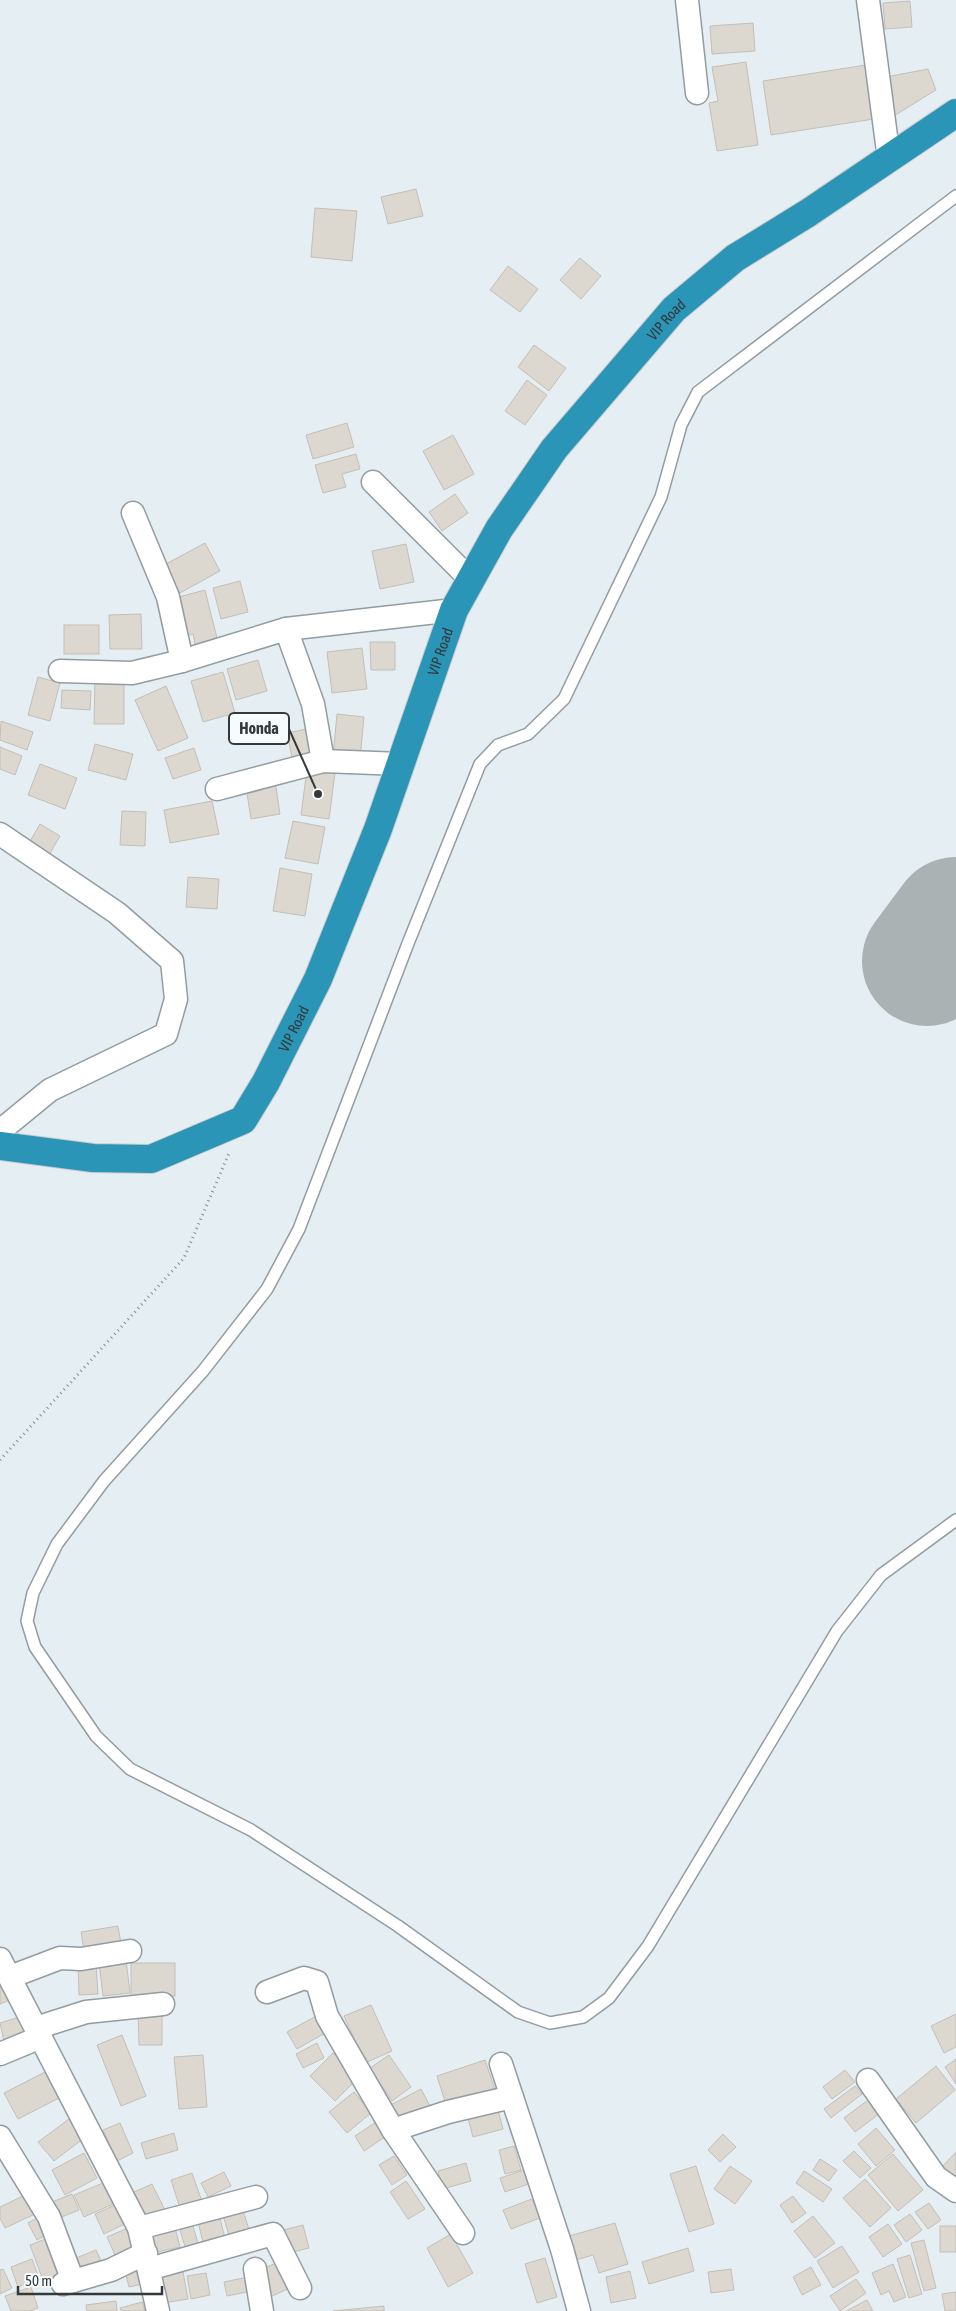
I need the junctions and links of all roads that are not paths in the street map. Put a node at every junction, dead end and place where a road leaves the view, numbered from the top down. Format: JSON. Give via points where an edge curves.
{"nodes":[{"id":1,"x":686,"y":0,"type":"edge"},
{"id":2,"x":868,"y":0,"type":"edge"},
{"id":3,"x":698,"y":92,"type":"dead end"},
{"id":4,"x":956,"y":113,"type":"edge"},
{"id":5,"x":888,"y":159,"type":"junction"},
{"id":6,"x":956,"y":196,"type":"edge"},
{"id":7,"x":374,"y":482,"type":"dead end"},
{"id":8,"x":133,"y":513,"type":"dead end"},
{"id":9,"x":471,"y":580,"type":"junction"},
{"id":10,"x":454,"y":610,"type":"junction"},
{"id":11,"x":286,"y":629,"type":"junction"},
{"id":12,"x":182,"y":661,"type":"junction"},
{"id":13,"x":60,"y":671,"type":"dead end"},
{"id":14,"x":323,"y":761,"type":"junction"},
{"id":15,"x":401,"y":764,"type":"junction"},
{"id":16,"x":217,"y":789,"type":"dead end"},
{"id":17,"x":0,"y":834,"type":"edge"},
{"id":18,"x":0,"y":1131,"type":"edge"},
{"id":19,"x":0,"y":1146,"type":"edge"},
{"id":20,"x":956,"y":1520,"type":"edge"},
{"id":21,"x":130,"y":1951,"type":"dead end"},
{"id":22,"x":5,"y":1968,"type":"edge"},
{"id":23,"x":267,"y":1992,"type":"dead end"},
{"id":24,"x":163,"y":2004,"type":"dead end"},
{"id":25,"x":38,"y":2032,"type":"junction"},
{"id":26,"x":0,"y":2054,"type":"edge"},
{"id":27,"x":501,"y":2064,"type":"dead end"},
{"id":28,"x":868,"y":2080,"type":"dead end"},
{"id":29,"x":512,"y":2097,"type":"junction"},
{"id":30,"x":393,"y":2130,"type":"junction"},
{"id":31,"x":0,"y":2137,"type":"edge"},
{"id":32,"x":956,"y":2191,"type":"edge"},
{"id":33,"x":256,"y":2196,"type":"dead end"},
{"id":34,"x":139,"y":2228,"type":"junction"},
{"id":35,"x":463,"y":2232,"type":"dead end"},
{"id":36,"x":147,"y":2261,"type":"junction"},
{"id":37,"x":255,"y":2269,"type":"dead end"},
{"id":38,"x":300,"y":2288,"type":"dead end"},
{"id":39,"x":158,"y":2311,"type":"edge"},
{"id":40,"x":262,"y":2311,"type":"edge"},
{"id":41,"x":579,"y":2311,"type":"edge"}],
"edges":[{"from":1,"to":3,"type":"street"},
{"from":2,"to":5,"type":"street"},
{"from":4,"to":5,"type":"highway","name":"VIP Road"},
{"from":5,"to":9,"type":"highway","name":"VIP Road","via":[[735,258],[674,309],[554,449],[498,529]]},
{"from":6,"to":20,"type":"lane","via":[[698,392],[681,425],[661,497],[564,698],[528,734],[498,745],[480,764],[299,1229],[267,1289],[203,1371],[104,1480],[57,1544],[33,1593],[27,1621],[35,1647],[96,1736],[130,1769],[251,1830],[398,1926],[518,2012],[550,2023],[583,2017],[609,1998],[648,1946],[837,1631],[881,1575]]},
{"from":7,"to":9,"type":"street"},
{"from":8,"to":12,"type":"street","via":[[168,597]]},
{"from":9,"to":10,"type":"highway","name":"VIP Road"},
{"from":10,"to":11,"type":"street"},
{"from":10,"to":15,"type":"highway","name":"VIP Road"},
{"from":11,"to":12,"type":"street"},
{"from":11,"to":14,"type":"street","via":[[312,704]]},
{"from":12,"to":13,"type":"street","via":[[132,673]]},
{"from":14,"to":15,"type":"street"},
{"from":14,"to":16,"type":"street"},
{"from":15,"to":19,"type":"highway","name":"VIP Road","via":[[318,979],[243,1120],[151,1158],[93,1158]]},
{"from":17,"to":18,"type":"street","via":[[117,913],[172,961],[176,999],[166,1034],[50,1090]]},
{"from":21,"to":22,"type":"street"},
{"from":22,"to":25,"type":"street"},
{"from":23,"to":30,"type":"street","via":[[304,1978],[317,1982],[327,2016]]},
{"from":24,"to":25,"type":"street","via":[[86,2012]]},
{"from":25,"to":26,"type":"street"},
{"from":25,"to":34,"type":"street"},
{"from":27,"to":29,"type":"street"},
{"from":28,"to":32,"type":"street","via":[[936,2177]]},
{"from":29,"to":30,"type":"street","via":[[448,2112]]},
{"from":29,"to":41,"type":"street"},
{"from":30,"to":35,"type":"street"},
{"from":31,"to":36,"type":"street","via":[[49,2217],[68,2283]]},
{"from":33,"to":34,"type":"street"},
{"from":34,"to":36,"type":"street"},
{"from":36,"to":38,"type":"street","via":[[273,2234]]},
{"from":36,"to":39,"type":"street"},
{"from":37,"to":40,"type":"street"}]}
